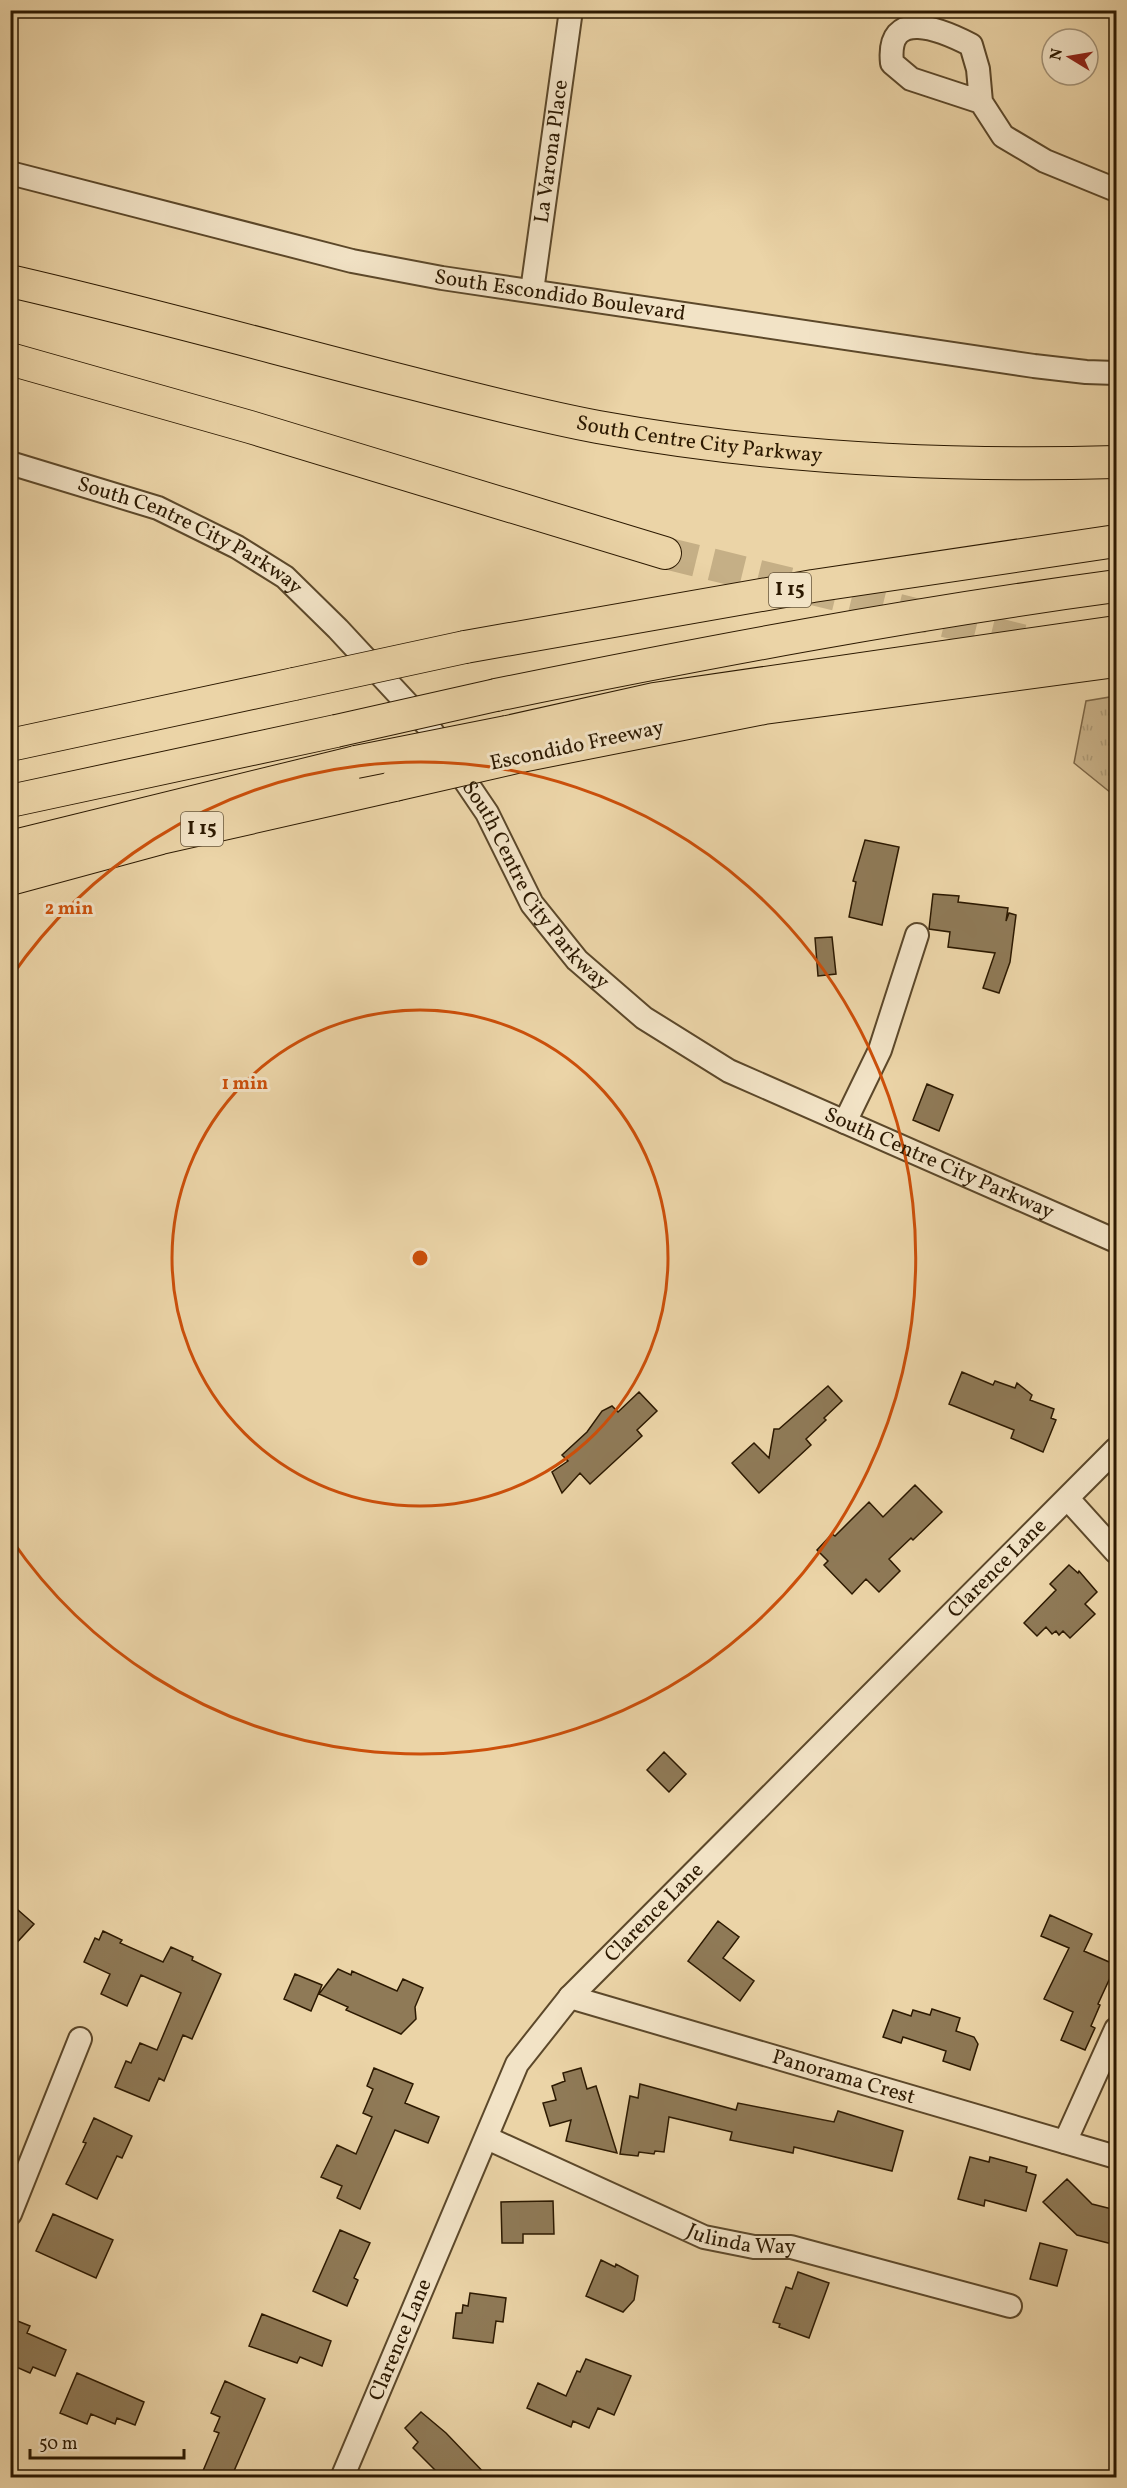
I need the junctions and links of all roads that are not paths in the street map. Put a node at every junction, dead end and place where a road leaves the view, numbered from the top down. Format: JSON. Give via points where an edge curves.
{"nodes":[{"id":1,"x":571,"y":10,"type":"edge"},
{"id":2,"x":981,"y":102,"type":"dead end"},
{"id":3,"x":10,"y":173,"type":"edge"},
{"id":4,"x":1116,"y":190,"type":"edge"},
{"id":5,"x":10,"y":281,"type":"edge"},
{"id":6,"x":532,"y":291,"type":"junction"},
{"id":7,"x":10,"y":359,"type":"edge"},
{"id":8,"x":1116,"y":374,"type":"edge"},
{"id":9,"x":1116,"y":462,"type":"edge"},
{"id":10,"x":10,"y":463,"type":"edge"},
{"id":11,"x":1116,"y":541,"type":"edge"},
{"id":12,"x":665,"y":553,"type":"tunnel mouth"},
{"id":13,"x":1116,"y":586,"type":"edge"},
{"id":14,"x":1116,"y":632,"type":"edge"},
{"id":15,"x":1116,"y":661,"type":"edge"},
{"id":16,"x":514,"y":744,"type":"junction"},
{"id":17,"x":10,"y":745,"type":"edge"},
{"id":18,"x":10,"y":801,"type":"edge"},
{"id":19,"x":10,"y":847,"type":"edge"},
{"id":20,"x":10,"y":879,"type":"edge"},
{"id":21,"x":917,"y":935,"type":"dead end"},
{"id":22,"x":845,"y":1122,"type":"junction"},
{"id":23,"x":1116,"y":1241,"type":"edge"},
{"id":24,"x":1116,"y":1449,"type":"edge"},
{"id":25,"x":1068,"y":1499,"type":"junction"},
{"id":26,"x":1116,"y":1552,"type":"edge"},
{"id":27,"x":570,"y":1997,"type":"junction"},
{"id":28,"x":1116,"y":2029,"type":"edge"},
{"id":29,"x":80,"y":2039,"type":"dead end"},
{"id":30,"x":487,"y":2138,"type":"junction"},
{"id":31,"x":1065,"y":2142,"type":"junction"},
{"id":32,"x":1116,"y":2157,"type":"edge"},
{"id":33,"x":10,"y":2214,"type":"edge"},
{"id":34,"x":1010,"y":2306,"type":"dead end"},
{"id":35,"x":342,"y":2478,"type":"edge"}],
"edges":[{"from":1,"to":6,"type":"street","name":"La Varona Place"},
{"from":2,"to":4,"type":"street","via":[[1003,136],[1045,161]]},
{"from":3,"to":6,"type":"street","name":"South Escondido Boulevard","via":[[352,261]]},
{"from":5,"to":9,"type":"highway","name":"South Centre City Parkway","via":[[523,411],[664,438],[748,450],[898,461],[1028,465]]},
{"from":6,"to":8,"type":"street","name":"South Escondido Boulevard","via":[[1034,366]]},
{"from":7,"to":12,"type":"highway"},
{"from":10,"to":22,"type":"street","name":"South Centre City Parkway","via":[[158,508],[237,547],[285,577],[428,726],[487,813],[532,904],[577,960],[644,1018],[729,1071]]},
{"from":11,"to":17,"type":"highway","number":"I 15","bridge":true,"via":[[813,586],[465,647]]},
{"from":13,"to":18,"type":"highway","bridge":true,"via":[[917,615],[713,651]]},
{"from":14,"to":16,"type":"highway","via":[[654,699]]},
{"from":15,"to":16,"type":"highway","name":"Escondido Freeway","number":"I 15"},
{"from":16,"to":19,"type":"highway","bridge":true,"via":[[356,762]]},
{"from":16,"to":20,"type":"highway","name":"Escondido Freeway","number":"I 15","bridge":true,"via":[[395,785],[161,838]]},
{"from":21,"to":22,"type":"street","via":[[880,1050]]},
{"from":22,"to":23,"type":"street","name":"South Centre City Parkway"},
{"from":24,"to":25,"type":"street","name":"Clarence Lane"},
{"from":25,"to":26,"type":"street"},
{"from":25,"to":27,"type":"street","name":"Clarence Lane"},
{"from":27,"to":30,"type":"street","name":"Clarence Lane","via":[[517,2064]]},
{"from":27,"to":31,"type":"street","name":"Panorama Crest"},
{"from":28,"to":31,"type":"street"},
{"from":29,"to":33,"type":"street"},
{"from":30,"to":34,"type":"street","name":"Julinda Way","via":[[704,2237],[754,2247],[791,2247]]},
{"from":30,"to":35,"type":"street","name":"Clarence Lane"},
{"from":31,"to":32,"type":"street","name":"Panorama Crest"}]}
